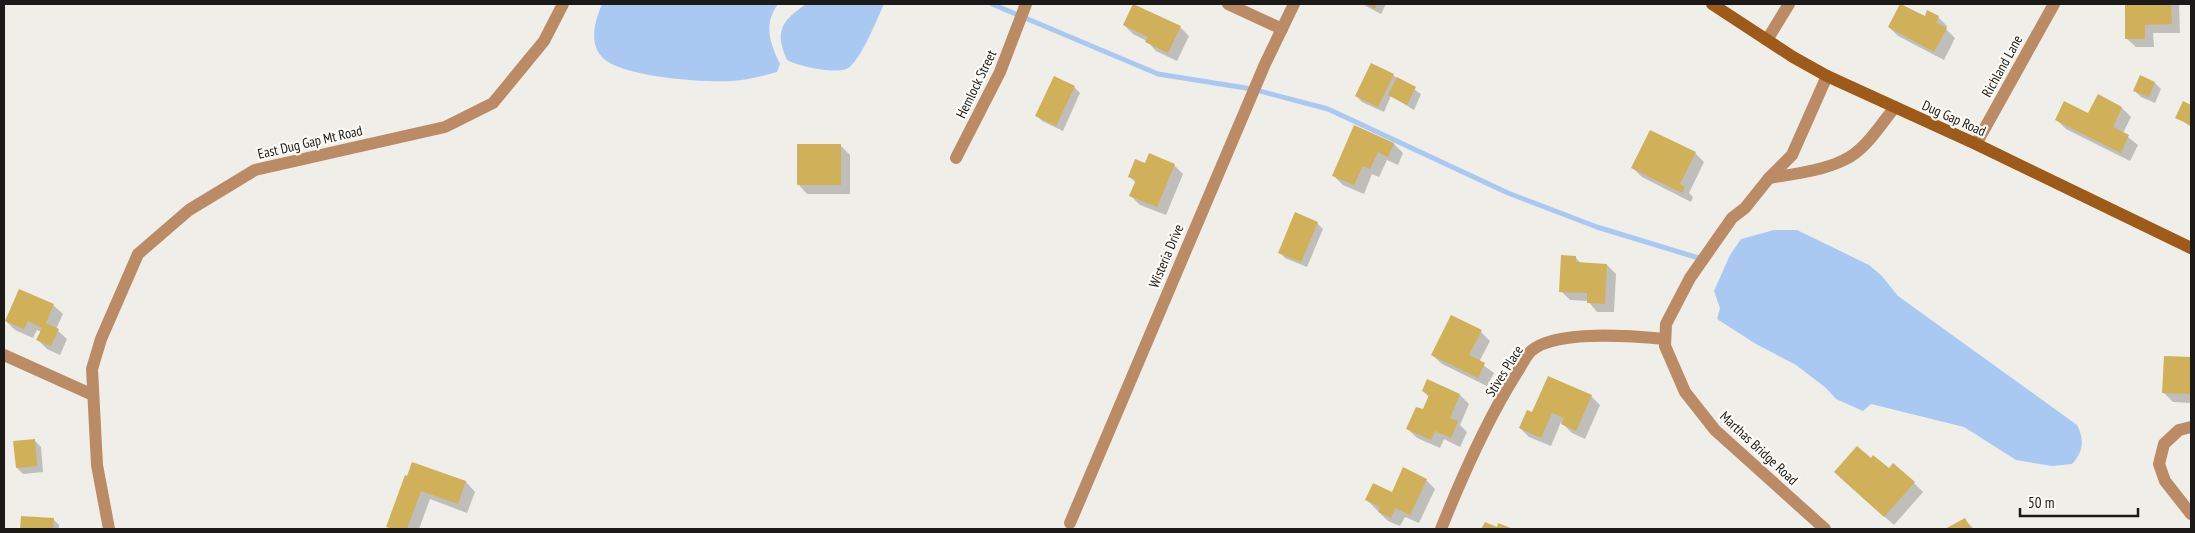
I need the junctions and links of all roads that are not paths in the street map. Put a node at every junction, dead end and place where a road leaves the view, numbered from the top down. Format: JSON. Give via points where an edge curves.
{"nodes":[{"id":1,"x":563,"y":4,"type":"edge"},
{"id":2,"x":1026,"y":4,"type":"edge"},
{"id":3,"x":1228,"y":4,"type":"edge"},
{"id":4,"x":1294,"y":4,"type":"edge"},
{"id":5,"x":1712,"y":4,"type":"edge"},
{"id":6,"x":1789,"y":4,"type":"edge"},
{"id":7,"x":2054,"y":4,"type":"edge"},
{"id":8,"x":1282,"y":29,"type":"junction"},
{"id":9,"x":1767,"y":40,"type":"junction"},
{"id":10,"x":1827,"y":76,"type":"junction"},
{"id":11,"x":1895,"y":107,"type":"junction"},
{"id":12,"x":1976,"y":144,"type":"junction"},
{"id":13,"x":956,"y":158,"type":"dead end"},
{"id":14,"x":1769,"y":178,"type":"junction"},
{"id":15,"x":2191,"y":248,"type":"edge"},
{"id":16,"x":1666,"y":339,"type":"junction"},
{"id":17,"x":4,"y":355,"type":"edge"},
{"id":18,"x":93,"y":395,"type":"junction"},
{"id":19,"x":2191,"y":427,"type":"edge"},
{"id":20,"x":2191,"y":514,"type":"edge"},
{"id":21,"x":1070,"y":523,"type":"dead end"},
{"id":22,"x":109,"y":529,"type":"edge"},
{"id":23,"x":1442,"y":529,"type":"edge"},
{"id":24,"x":1825,"y":529,"type":"edge"}],
"edges":[{"from":1,"to":18,"type":"street","name":"East Dug Gap Mt Road","via":[[544,41],[493,103],[445,127],[255,170],[189,210],[138,254],[101,339],[92,369]]},
{"from":2,"to":13,"type":"street","name":"Hemlock Street","via":[[1000,72]]},
{"from":3,"to":8,"type":"street"},
{"from":4,"to":8,"type":"street","name":"Wisteria Drive"},
{"from":5,"to":9,"type":"street","name":"Dug Gap Road"},
{"from":6,"to":9,"type":"street"},
{"from":7,"to":12,"type":"street","name":"Richland Lane"},
{"from":8,"to":21,"type":"street","name":"Wisteria Drive","via":[[1159,309]]},
{"from":9,"to":10,"type":"street","name":"Dug Gap Road"},
{"from":10,"to":11,"type":"street","name":"Dug Gap Road"},
{"from":10,"to":14,"type":"street","name":"Marthas Bridge Road","via":[[1792,155]]},
{"from":11,"to":12,"type":"street","name":"Dug Gap Road"},
{"from":11,"to":14,"type":"street","via":[[1866,142],[1845,160],[1806,172]]},
{"from":12,"to":15,"type":"street","name":"Dug Gap Road"},
{"from":14,"to":16,"type":"street","name":"Marthas Bridge Road","via":[[1745,208],[1732,218],[1690,278],[1666,324]]},
{"from":16,"to":23,"type":"street","name":"Stives Place","via":[[1564,336],[1531,351],[1508,387],[1455,495]]},
{"from":16,"to":24,"type":"street","name":"Marthas Bridge Road","via":[[1685,392],[1715,430]]},
{"from":17,"to":18,"type":"street"},
{"from":18,"to":22,"type":"street","name":"East Dug Gap Mt Road","via":[[97,465]]},
{"from":19,"to":20,"type":"street","via":[[2179,430],[2164,444],[2159,464],[2165,481]]}]}
